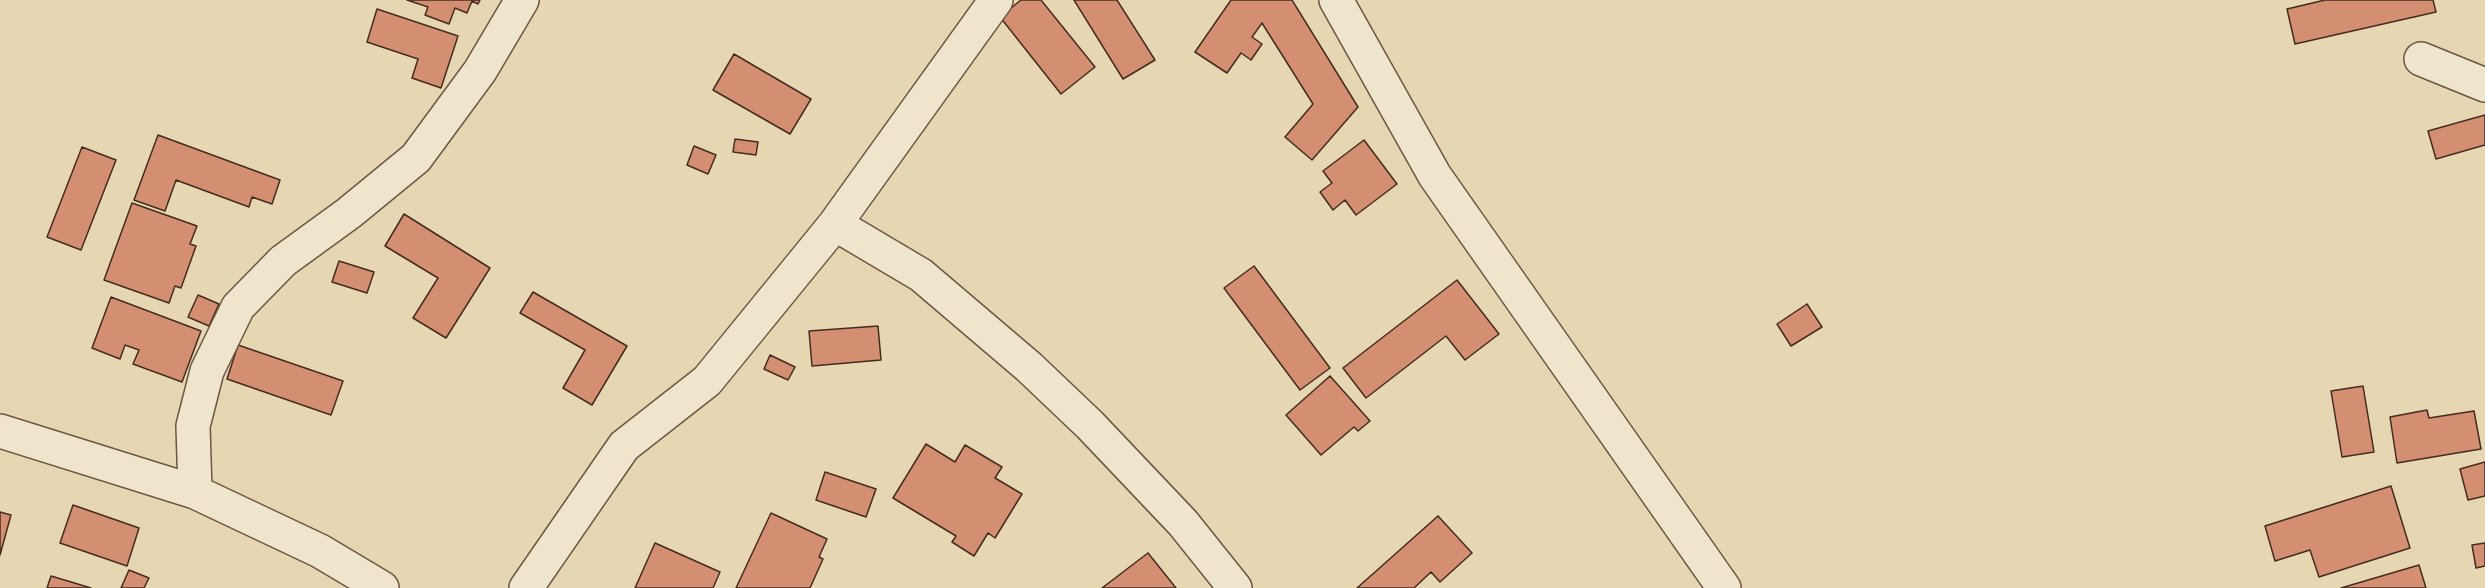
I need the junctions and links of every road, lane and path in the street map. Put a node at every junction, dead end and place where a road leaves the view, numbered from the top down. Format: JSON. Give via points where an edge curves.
{"nodes":[{"id":1,"x":522,"y":0,"type":"edge"},
{"id":2,"x":996,"y":0,"type":"edge"},
{"id":3,"x":1336,"y":0,"type":"edge"},
{"id":4,"x":2421,"y":59,"type":"dead end"},
{"id":5,"x":2485,"y":85,"type":"edge"},
{"id":6,"x":835,"y":224,"type":"junction"},
{"id":7,"x":0,"y":431,"type":"edge"},
{"id":8,"x":195,"y":492,"type":"junction"},
{"id":9,"x":382,"y":588,"type":"edge"},
{"id":10,"x":526,"y":588,"type":"edge"},
{"id":11,"x":1235,"y":588,"type":"edge"},
{"id":12,"x":1724,"y":588,"type":"edge"}],
"edges":[{"from":1,"to":8,"type":"street","via":[[480,71],[416,158],[283,261],[238,307],[207,371],[193,426]]},
{"from":2,"to":6,"type":"street"},
{"from":3,"to":12,"type":"street","via":[[1435,176]]},
{"from":4,"to":5,"type":"street"},
{"from":6,"to":10,"type":"street","via":[[707,381],[624,446]]},
{"from":6,"to":11,"type":"street","via":[[921,274],[1029,367],[1176,515]]},
{"from":7,"to":8,"type":"street"},
{"from":8,"to":9,"type":"street","via":[[321,551]]}]}
